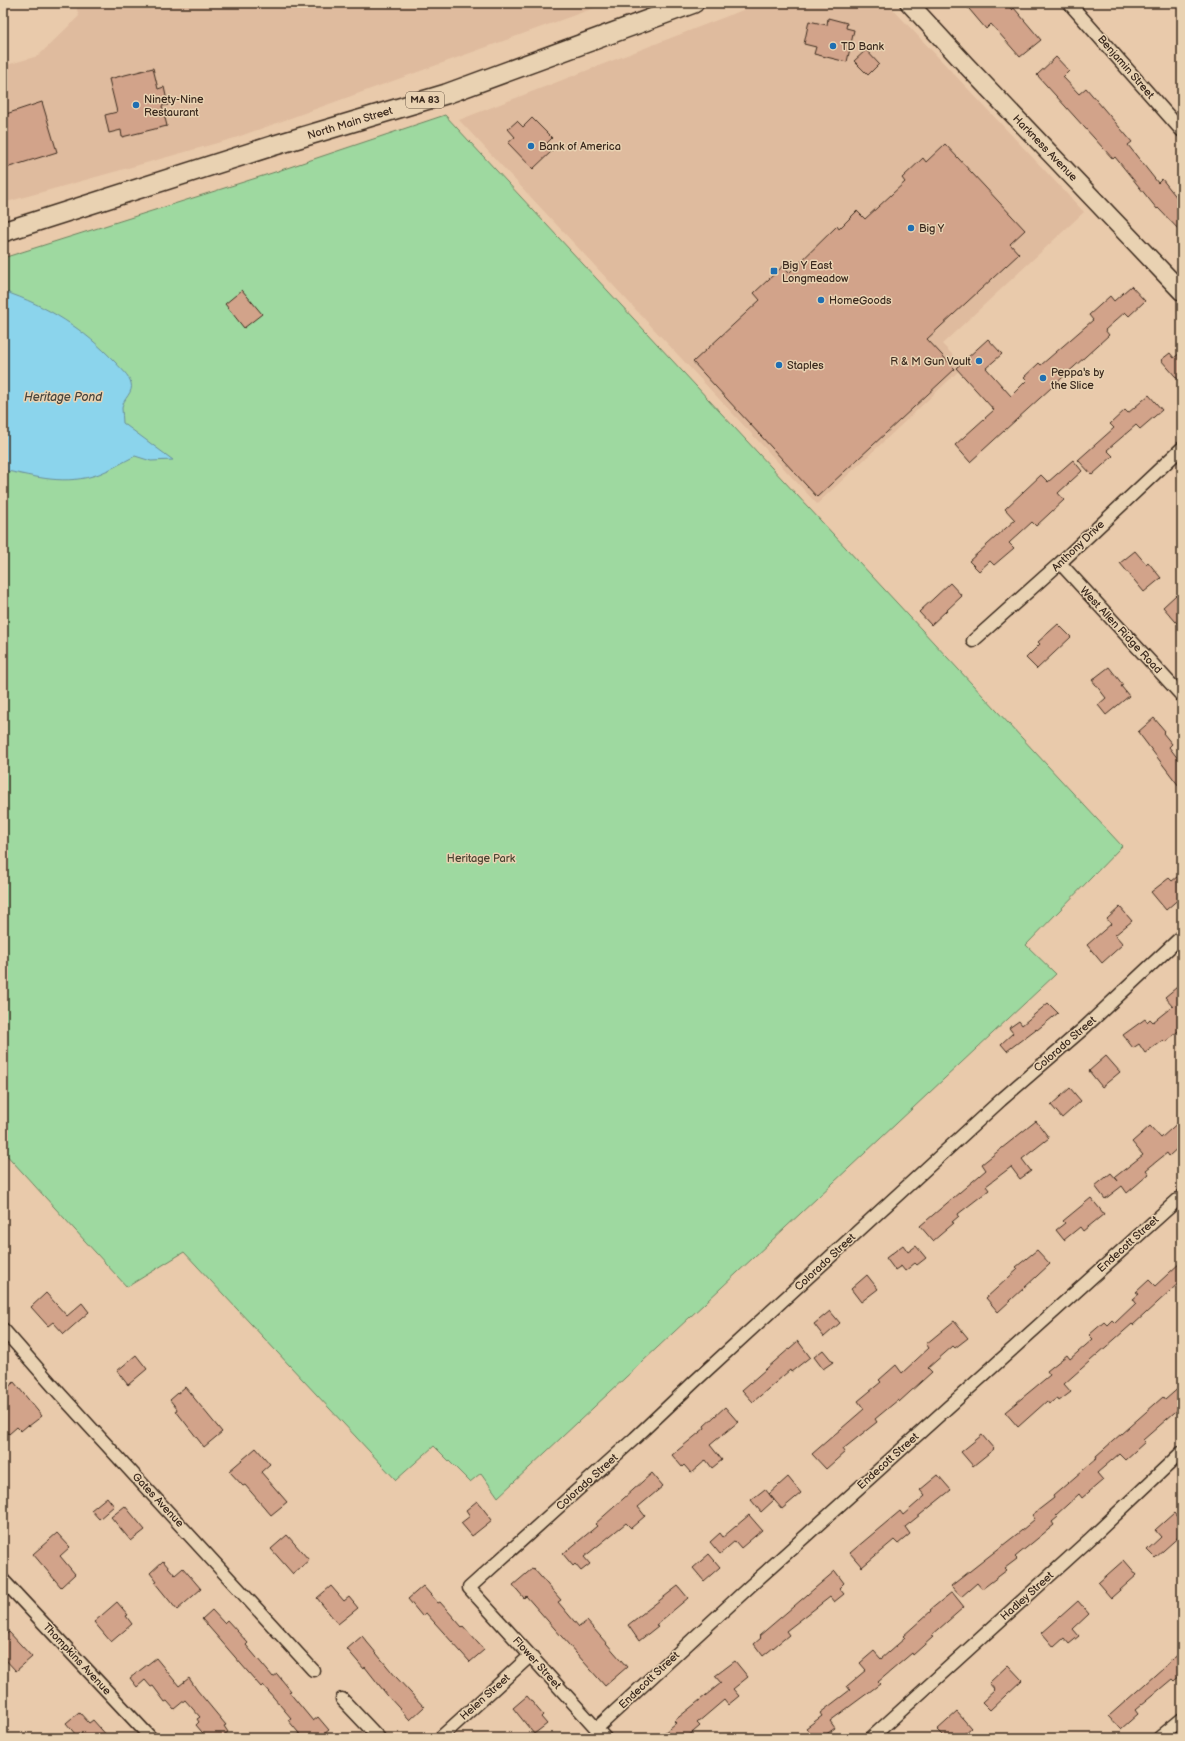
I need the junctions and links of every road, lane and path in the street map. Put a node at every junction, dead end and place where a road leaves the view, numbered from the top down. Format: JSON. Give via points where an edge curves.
{"nodes":[{"id":1,"x":694,"y":3,"type":"edge"},
{"id":2,"x":909,"y":3,"type":"edge"},
{"id":3,"x":1069,"y":3,"type":"edge"},
{"id":4,"x":1182,"y":131,"type":"edge"},
{"id":5,"x":3,"y":232,"type":"edge"},
{"id":6,"x":1182,"y":292,"type":"edge"},
{"id":7,"x":1182,"y":448,"type":"edge"},
{"id":8,"x":1060,"y":563,"type":"junction"},
{"id":9,"x":973,"y":641,"type":"dead end"},
{"id":10,"x":1182,"y":696,"type":"edge"},
{"id":11,"x":1182,"y":936,"type":"edge"},
{"id":12,"x":1182,"y":1196,"type":"edge"},
{"id":13,"x":3,"y":1329,"type":"edge"},
{"id":14,"x":1182,"y":1452,"type":"edge"},
{"id":15,"x":3,"y":1580,"type":"edge"},
{"id":16,"x":469,"y":1588,"type":"joint"},
{"id":17,"x":530,"y":1656,"type":"junction"},
{"id":18,"x":313,"y":1670,"type":"dead end"},
{"id":19,"x":342,"y":1699,"type":"dead end"},
{"id":20,"x":1182,"y":1719,"type":"edge"},
{"id":21,"x":601,"y":1734,"type":"edge"},
{"id":22,"x":151,"y":1738,"type":"edge"},
{"id":23,"x":379,"y":1738,"type":"edge"},
{"id":24,"x":440,"y":1738,"type":"edge"},
{"id":25,"x":871,"y":1738,"type":"edge"},
{"id":26,"x":1159,"y":1738,"type":"edge"}],
"edges":[{"from":1,"to":5,"type":"main road","name":"North Main Street","number":"MA 83","via":[[446,94],[272,146]]},
{"from":2,"to":6,"type":"main road","name":"Harkness Avenue"},
{"from":3,"to":4,"type":"street","name":"Benjamin Street"},
{"from":7,"to":8,"type":"street","name":"Anthony Drive"},
{"from":8,"to":9,"type":"street","name":"Anthony Drive"},
{"from":8,"to":10,"type":"street","name":"West Allen Ridge Road"},
{"from":11,"to":16,"type":"street","name":"Colorado Street"},
{"from":12,"to":21,"type":"street","name":"Endecott Street","via":[[748,1588]]},
{"from":13,"to":18,"type":"street","name":"Gates Avenue"},
{"from":14,"to":25,"type":"street","name":"Hadley Street"},
{"from":15,"to":22,"type":"street","name":"Thompkins Avenue"},
{"from":16,"to":17,"type":"street","name":"Flower Street"},
{"from":17,"to":21,"type":"street","name":"Flower Street"},
{"from":17,"to":24,"type":"street","name":"Helen Street"},
{"from":19,"to":23,"type":"street"},
{"from":20,"to":26,"type":"street"}]}
